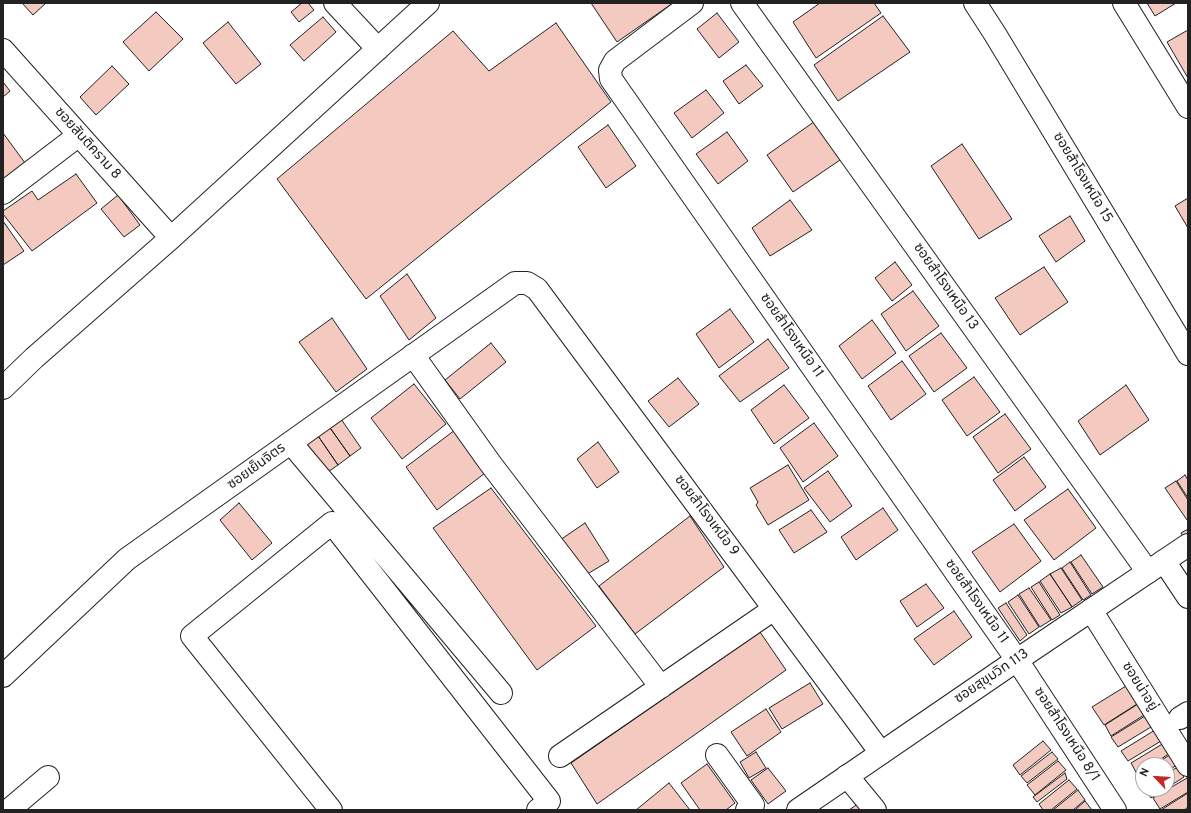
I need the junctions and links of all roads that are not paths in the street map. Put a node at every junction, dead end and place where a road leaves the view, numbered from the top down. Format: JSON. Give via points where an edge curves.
{"nodes":[{"id":1,"x":335,"y":3,"type":"edge"},
{"id":2,"x":428,"y":3,"type":"edge"},
{"id":3,"x":692,"y":3,"type":"edge"},
{"id":4,"x":742,"y":3,"type":"edge"},
{"id":5,"x":975,"y":3,"type":"edge"},
{"id":6,"x":1124,"y":3,"type":"edge"},
{"id":7,"x":3,"y":50,"type":"edge"},
{"id":8,"x":378,"y":50,"type":"junction"},
{"id":9,"x":1188,"y":107,"type":"edge"},
{"id":10,"x":79,"y":135,"type":"junction"},
{"id":11,"x":3,"y":193,"type":"edge"},
{"id":12,"x":171,"y":238,"type":"junction"},
{"id":13,"x":527,"y":283,"type":"joint"},
{"id":14,"x":1188,"y":354,"type":"edge"},
{"id":15,"x":413,"y":355,"type":"junction"},
{"id":16,"x":3,"y":388,"type":"edge"},
{"id":17,"x":291,"y":443,"type":"junction"},
{"id":18,"x":1188,"y":545,"type":"edge"},
{"id":19,"x":1156,"y":566,"type":"junction"},
{"id":20,"x":1188,"y":597,"type":"edge"},
{"id":21,"x":774,"y":609,"type":"junction"},
{"id":22,"x":1091,"y":610,"type":"junction"},
{"id":23,"x":1017,"y":660,"type":"junction"},
{"id":24,"x":3,"y":676,"type":"edge"},
{"id":25,"x":661,"y":687,"type":"junction"},
{"id":26,"x":501,"y":693,"type":"dead end"},
{"id":27,"x":881,"y":753,"type":"junction"},
{"id":28,"x":560,"y":756,"type":"dead end"},
{"id":29,"x":717,"y":756,"type":"dead end"},
{"id":30,"x":1188,"y":765,"type":"edge"},
{"id":31,"x":847,"y":776,"type":"junction"},
{"id":32,"x":48,"y":777,"type":"dead end"},
{"id":33,"x":9,"y":810,"type":"edge"},
{"id":34,"x":331,"y":810,"type":"edge"},
{"id":35,"x":538,"y":810,"type":"edge"},
{"id":36,"x":747,"y":810,"type":"edge"},
{"id":37,"x":798,"y":810,"type":"edge"},
{"id":38,"x":875,"y":810,"type":"edge"},
{"id":39,"x":1115,"y":810,"type":"edge"}],
"edges":[{"from":1,"to":8,"type":"street"},
{"from":2,"to":8,"type":"street"},
{"from":3,"to":23,"type":"street","name":"ซอยสำโรงเหนือ 11","via":[[615,61],[610,70],[611,79]]},
{"from":4,"to":19,"type":"street","name":"ซอยสำโรงเหนือ 13"},
{"from":5,"to":14,"type":"street","name":"ซอยสำโรงเหนือ 15"},
{"from":6,"to":9,"type":"street"},
{"from":7,"to":10,"type":"street","name":"ซอยสันติคราม 8"},
{"from":8,"to":12,"type":"street"},
{"from":10,"to":11,"type":"street"},
{"from":10,"to":12,"type":"street","name":"ซอยสันติคราม 8"},
{"from":12,"to":16,"type":"street"},
{"from":13,"to":15,"type":"street","name":"ซอยเย็นจิตร","via":[[515,282]]},
{"from":13,"to":21,"type":"street","name":"ซอยสำโรงเหนือ 9","via":[[537,289]]},
{"from":15,"to":17,"type":"street","name":"ซอยเย็นจิตร"},
{"from":15,"to":25,"type":"street","via":[[490,463]]},
{"from":17,"to":24,"type":"street","name":"ซอยเย็นจิตร","via":[[127,559]]},
{"from":17,"to":26,"type":"street"},
{"from":18,"to":19,"type":"street","name":"ซอยสุขุมวิท 113"},
{"from":19,"to":20,"type":"street","name":"ซอยสำโรงเหนือ 13"},
{"from":19,"to":22,"type":"street","name":"ซอยสุขุมวิท 113"},
{"from":21,"to":25,"type":"street"},
{"from":21,"to":27,"type":"street","name":"ซอยสำโรงเหนือ 9"},
{"from":22,"to":23,"type":"street","name":"ซอยสุขุมวิท 113"},
{"from":22,"to":30,"type":"street","name":"ซอยน่าอยู่"},
{"from":23,"to":27,"type":"street","name":"ซอยสุขุมวิท 113"},
{"from":23,"to":39,"type":"street","name":"ซอยสำโรงเหนือ 8/1"},
{"from":25,"to":28,"type":"street"},
{"from":27,"to":31,"type":"street","name":"ซอยสุขุมวิท 113"},
{"from":29,"to":36,"type":"street","via":[[753,805]]},
{"from":31,"to":37,"type":"street","name":"ซอยสุขุมวิท 113"},
{"from":31,"to":38,"type":"street"},
{"from":32,"to":33,"type":"street"},
{"from":34,"to":35,"type":"street","via":[[192,636],[332,522],[549,801]]}]}
